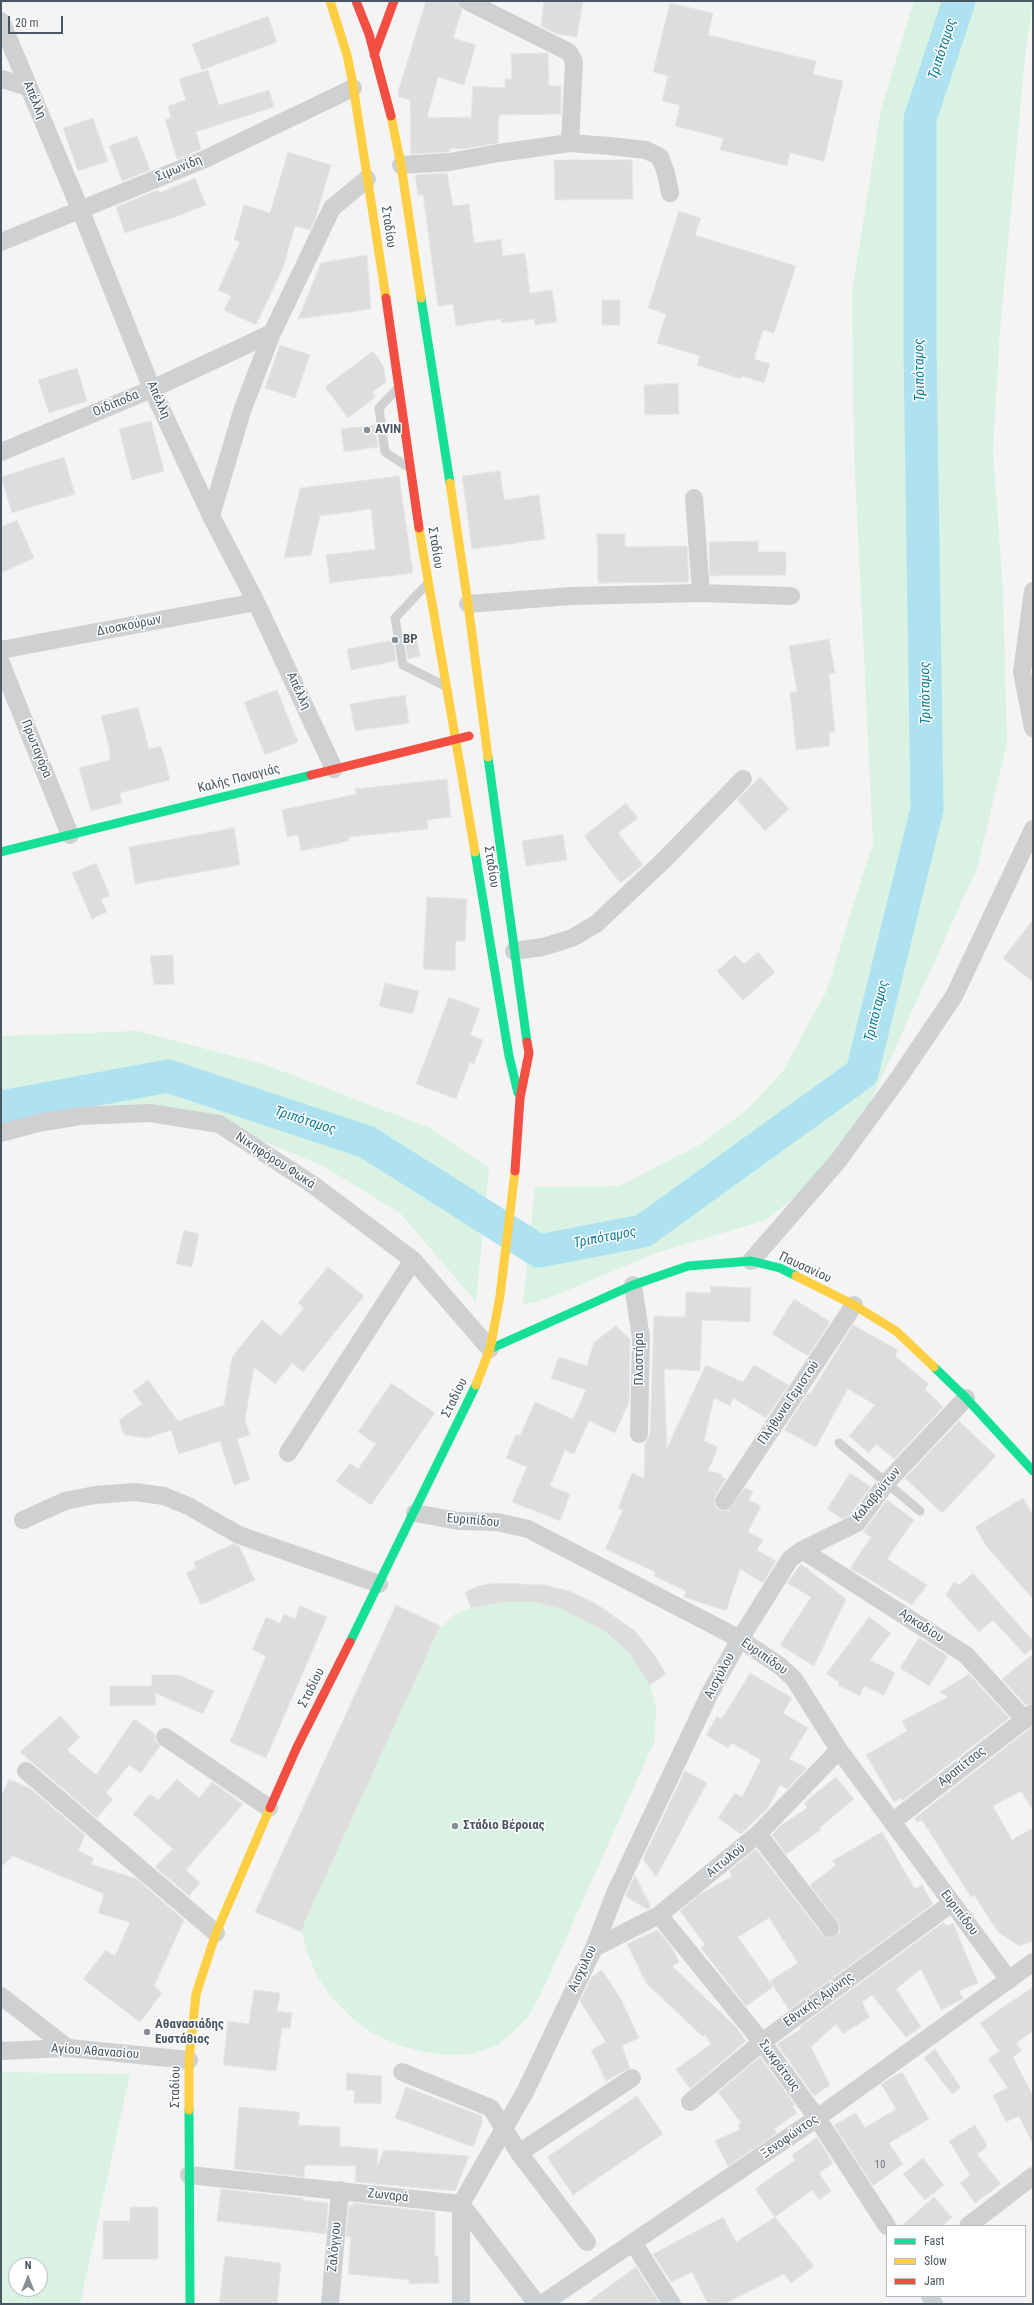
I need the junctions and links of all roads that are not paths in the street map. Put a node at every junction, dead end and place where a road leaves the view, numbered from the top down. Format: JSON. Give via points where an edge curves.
{"nodes":[{"id":1,"x":330,"y":1,"type":"edge"},
{"id":2,"x":356,"y":1,"type":"edge"},
{"id":3,"x":394,"y":1,"type":"edge"},
{"id":4,"x":467,"y":1,"type":"edge"},
{"id":5,"x":1,"y":21,"type":"edge"},
{"id":6,"x":374,"y":55,"type":"junction"},
{"id":7,"x":367,"y":69,"type":"dead end"},
{"id":8,"x":1,"y":79,"type":"edge"},
{"id":9,"x":357,"y":83,"type":"junction"},
{"id":10,"x":29,"y":87,"type":"junction"},
{"id":11,"x":570,"y":143,"type":"junction"},
{"id":12,"x":401,"y":165,"type":"junction"},
{"id":13,"x":367,"y":179,"type":"junction"},
{"id":14,"x":670,"y":193,"type":"dead end"},
{"id":15,"x":80,"y":209,"type":"junction"},
{"id":16,"x":1,"y":242,"type":"edge"},
{"id":17,"x":272,"y":333,"type":"junction"},
{"id":18,"x":399,"y":387,"type":"junction"},
{"id":19,"x":152,"y":389,"type":"junction"},
{"id":20,"x":1,"y":452,"type":"edge"},
{"id":21,"x":410,"y":468,"type":"junction"},
{"id":22,"x":694,"y":498,"type":"dead end"},
{"id":23,"x":211,"y":516,"type":"junction"},
{"id":24,"x":428,"y":583,"type":"junction"},
{"id":25,"x":1033,"y":590,"type":"edge"},
{"id":26,"x":701,"y":593,"type":"junction"},
{"id":27,"x":791,"y":596,"type":"dead end"},
{"id":28,"x":256,"y":602,"type":"junction"},
{"id":29,"x":468,"y":604,"type":"junction"},
{"id":30,"x":1,"y":650,"type":"edge"},
{"id":31,"x":1,"y":663,"type":"edge"},
{"id":32,"x":447,"y":687,"type":"junction"},
{"id":33,"x":1033,"y":728,"type":"edge"},
{"id":34,"x":484,"y":731,"type":"junction"},
{"id":35,"x":457,"y":741,"type":"junction"},
{"id":36,"x":334,"y":769,"type":"junction"},
{"id":37,"x":743,"y":778,"type":"dead end"},
{"id":38,"x":1033,"y":828,"type":"edge"},
{"id":39,"x":70,"y":835,"type":"junction"},
{"id":40,"x":1,"y":852,"type":"edge"},
{"id":41,"x":514,"y":951,"type":"junction"},
{"id":42,"x":520,"y":1098,"type":"junction"},
{"id":43,"x":1,"y":1133,"type":"edge"},
{"id":44,"x":412,"y":1260,"type":"junction"},
{"id":45,"x":751,"y":1260,"type":"junction"},
{"id":46,"x":634,"y":1285,"type":"junction"},
{"id":47,"x":854,"y":1305,"type":"junction"},
{"id":48,"x":490,"y":1349,"type":"junction"},
{"id":49,"x":966,"y":1398,"type":"junction"},
{"id":50,"x":639,"y":1434,"type":"dead end"},
{"id":51,"x":839,"y":1443,"type":"dead end"},
{"id":52,"x":288,"y":1453,"type":"dead end"},
{"id":53,"x":1033,"y":1471,"type":"edge"},
{"id":54,"x":887,"y":1482,"type":"junction"},
{"id":55,"x":724,"y":1501,"type":"dead end"},
{"id":56,"x":920,"y":1511,"type":"dead end"},
{"id":57,"x":415,"y":1514,"type":"junction"},
{"id":58,"x":23,"y":1520,"type":"dead end"},
{"id":59,"x":802,"y":1550,"type":"junction"},
{"id":60,"x":379,"y":1584,"type":"junction"},
{"id":61,"x":740,"y":1640,"type":"junction"},
{"id":62,"x":1029,"y":1716,"type":"edge"},
{"id":63,"x":165,"y":1737,"type":"dead end"},
{"id":64,"x":839,"y":1750,"type":"junction"},
{"id":65,"x":26,"y":1771,"type":"dead end"},
{"id":66,"x":270,"y":1808,"type":"junction"},
{"id":67,"x":892,"y":1822,"type":"junction"},
{"id":68,"x":758,"y":1834,"type":"junction"},
{"id":69,"x":952,"y":1903,"type":"junction"},
{"id":70,"x":659,"y":1915,"type":"junction"},
{"id":71,"x":830,"y":1928,"type":"dead end"},
{"id":72,"x":216,"y":1933,"type":"junction"},
{"id":73,"x":594,"y":1948,"type":"junction"},
{"id":74,"x":1033,"y":1962,"type":"edge"},
{"id":75,"x":1009,"y":1980,"type":"junction"},
{"id":76,"x":1,"y":1996,"type":"edge"},
{"id":77,"x":762,"y":2042,"type":"junction"},
{"id":78,"x":68,"y":2048,"type":"junction"},
{"id":79,"x":1,"y":2051,"type":"edge"},
{"id":80,"x":189,"y":2060,"type":"junction"},
{"id":81,"x":402,"y":2072,"type":"dead end"},
{"id":82,"x":632,"y":2078,"type":"dead end"},
{"id":83,"x":690,"y":2102,"type":"dead end"},
{"id":84,"x":817,"y":2118,"type":"junction"},
{"id":85,"x":503,"y":2129,"type":"junction"},
{"id":86,"x":519,"y":2153,"type":"junction"},
{"id":87,"x":189,"y":2175,"type":"junction"},
{"id":88,"x":1033,"y":2176,"type":"edge"},
{"id":89,"x":340,"y":2190,"type":"junction"},
{"id":90,"x":461,"y":2204,"type":"junction"},
{"id":91,"x":886,"y":2225,"type":"edge"},
{"id":92,"x":969,"y":2225,"type":"edge"},
{"id":93,"x":587,"y":2242,"type":"dead end"},
{"id":94,"x":634,"y":2244,"type":"junction"},
{"id":95,"x":190,"y":2304,"type":"edge"},
{"id":96,"x":330,"y":2304,"type":"edge"},
{"id":97,"x":461,"y":2304,"type":"edge"},
{"id":98,"x":537,"y":2304,"type":"edge"},
{"id":99,"x":542,"y":2304,"type":"edge"},
{"id":100,"x":672,"y":2304,"type":"edge"}],
"edges":[{"from":1,"to":9,"type":"main road","name":"Σταδίου"},
{"from":2,"to":6,"type":"main road","name":"Σταδίου"},
{"from":3,"to":6,"type":"main road"},
{"from":4,"to":11,"type":"street","via":[[569,52],[574,62]]},
{"from":5,"to":10,"type":"street","name":"Απέλλη"},
{"from":6,"to":7,"type":"main road"},
{"from":6,"to":12,"type":"main road","name":"Σταδίου","via":[[384,85]]},
{"from":8,"to":10,"type":"street"},
{"from":9,"to":13,"type":"main road","name":"Σταδίου"},
{"from":9,"to":15,"type":"street","name":"Σιμωνίδη","via":[[205,159]]},
{"from":10,"to":15,"type":"street","name":"Απέλλη"},
{"from":11,"to":12,"type":"street","via":[[450,162]]},
{"from":11,"to":14,"type":"street","via":[[646,150],[660,157]]},
{"from":12,"to":29,"type":"main road","name":"Σταδίου"},
{"from":13,"to":17,"type":"street","via":[[332,208]]},
{"from":13,"to":18,"type":"main road","name":"Σταδίου"},
{"from":15,"to":16,"type":"street","name":"Σιμωνίδη"},
{"from":15,"to":19,"type":"street","name":"Απέλλη"},
{"from":17,"to":19,"type":"street","name":"Οιδίποδα"},
{"from":17,"to":23,"type":"street","via":[[242,411]]},
{"from":18,"to":21,"type":"main road","name":"Σταδίου"},
{"from":18,"to":21,"type":"lane","via":[[379,408],[385,452]]},
{"from":19,"to":20,"type":"street","name":"Οιδίποδα"},
{"from":19,"to":23,"type":"street","name":"Απέλλη"},
{"from":21,"to":24,"type":"main road","name":"Σταδίου"},
{"from":22,"to":26,"type":"street"},
{"from":23,"to":28,"type":"street","name":"Απέλλη"},
{"from":24,"to":32,"type":"main road","name":"Σταδίου"},
{"from":24,"to":32,"type":"lane","via":[[395,618],[403,665]]},
{"from":25,"to":33,"type":"street","via":[[1022,672]]},
{"from":26,"to":27,"type":"street"},
{"from":26,"to":29,"type":"street","via":[[571,596]]},
{"from":28,"to":30,"type":"street","name":"Διοσκούρων"},
{"from":28,"to":36,"type":"street","name":"Απέλλη"},
{"from":29,"to":34,"type":"main road","name":"Σταδίου"},
{"from":31,"to":39,"type":"street","name":"Πρωταγόρα"},
{"from":32,"to":35,"type":"main road","name":"Σταδίου"},
{"from":34,"to":35,"type":"main road","name":"Καλής Παναγιάς"},
{"from":34,"to":41,"type":"main road","name":"Σταδίου"},
{"from":35,"to":36,"type":"main road","name":"Καλής Παναγιάς"},
{"from":35,"to":42,"type":"main road","name":"Σταδίου","via":[[509,1056]]},
{"from":36,"to":39,"type":"main road","name":"Καλής Παναγιάς"},
{"from":37,"to":41,"type":"street","via":[[663,861],[596,924],[572,938],[543,947]]},
{"from":38,"to":45,"type":"street","via":[[954,996],[898,1080],[838,1162]]},
{"from":39,"to":40,"type":"main road","name":"Καλής Παναγιάς"},
{"from":41,"to":42,"type":"main road","name":"Σταδίου","via":[[529,1054]]},
{"from":42,"to":48,"type":"main road","name":"Σταδίου","via":[[516,1164],[500,1296]]},
{"from":43,"to":44,"type":"street","name":"Νικηφόρου Φωκά","via":[[80,1116],[150,1113],[219,1124],[312,1184]]},
{"from":44,"to":48,"type":"street","name":"Νικηφόρου Φωκά"},
{"from":44,"to":52,"type":"street"},
{"from":45,"to":46,"type":"main road","name":"Παυσανίου","via":[[688,1266]]},
{"from":45,"to":47,"type":"main road","name":"Παυσανίου","via":[[780,1268]]},
{"from":46,"to":48,"type":"main road","name":"Παυσανίου"},
{"from":46,"to":50,"type":"street","name":"Πλαστήρα","via":[[641,1338]]},
{"from":47,"to":49,"type":"main road","name":"Παυσανίου","via":[[896,1332]]},
{"from":47,"to":55,"type":"street","name":"Πλήθωνα Γεμιστού"},
{"from":48,"to":57,"type":"main road","name":"Σταδίου","via":[[479,1380]]},
{"from":49,"to":53,"type":"main road","name":"Παυσανίου"},
{"from":49,"to":54,"type":"street","name":"Καλαβρύτων"},
{"from":51,"to":54,"type":"lane"},
{"from":54,"to":56,"type":"lane"},
{"from":54,"to":59,"type":"street","name":"Καλαβρύτων","via":[[857,1523]]},
{"from":57,"to":60,"type":"main road","name":"Σταδίου"},
{"from":57,"to":61,"type":"street","name":"Ευριπίδου","via":[[459,1521],[497,1522],[528,1529]]},
{"from":58,"to":60,"type":"street","via":[[65,1501],[95,1494],[135,1492],[164,1496],[188,1506],[239,1536]]},
{"from":59,"to":61,"type":"street","name":"Καλαβρύτων","via":[[790,1559]]},
{"from":59,"to":62,"type":"street","name":"Αρκαδίου","via":[[966,1655]]},
{"from":60,"to":66,"type":"main road","name":"Σταδίου","via":[[297,1747]]},
{"from":61,"to":64,"type":"street","name":"Ευριπίδου","via":[[780,1666],[794,1679]]},
{"from":61,"to":73,"type":"street","name":"Αισχύλου","via":[[710,1693],[616,1891]]},
{"from":62,"to":67,"type":"street","name":"Αραπίτσας"},
{"from":63,"to":66,"type":"street"},
{"from":64,"to":67,"type":"street","name":"Ευριπίδου"},
{"from":64,"to":68,"type":"street","name":"Αιτωλού"},
{"from":65,"to":72,"type":"street"},
{"from":66,"to":72,"type":"main road","name":"Σταδίου"},
{"from":67,"to":69,"type":"street","name":"Ευριπίδου"},
{"from":68,"to":70,"type":"street","name":"Αιτωλού"},
{"from":68,"to":71,"type":"street"},
{"from":69,"to":75,"type":"street","name":"Ευριπίδου"},
{"from":69,"to":77,"type":"street","name":"Εθνικής Αμύνης"},
{"from":70,"to":73,"type":"street","name":"Αιτωλού"},
{"from":70,"to":77,"type":"street","name":"Σωκράτους"},
{"from":72,"to":80,"type":"main road","name":"Σταδίου","via":[[196,1994]]},
{"from":73,"to":85,"type":"street","name":"Αισχύλου","via":[[525,2092]]},
{"from":74,"to":75,"type":"street","name":"Ξενοφώντος"},
{"from":75,"to":84,"type":"street","name":"Ξενοφώντος"},
{"from":76,"to":78,"type":"street"},
{"from":77,"to":83,"type":"street","name":"Εθνικής Αμύνης"},
{"from":77,"to":84,"type":"street","name":"Σωκράτους"},
{"from":78,"to":79,"type":"street","name":"Αγίου Αθανασίου"},
{"from":78,"to":80,"type":"street","name":"Αγίου Αθανασίου"},
{"from":80,"to":87,"type":"main road","name":"Σταδίου"},
{"from":81,"to":85,"type":"street","via":[[491,2108]]},
{"from":82,"to":86,"type":"street"},
{"from":84,"to":91,"type":"street","name":"Σωκράτους"},
{"from":84,"to":94,"type":"street","name":"Ξενοφώντος"},
{"from":85,"to":86,"type":"street"},
{"from":85,"to":90,"type":"street","name":"Αισχύλου"},
{"from":86,"to":93,"type":"street"},
{"from":87,"to":89,"type":"street","name":"Ζωναρά"},
{"from":87,"to":95,"type":"main road","name":"Σταδίου"},
{"from":88,"to":92,"type":"street"},
{"from":89,"to":90,"type":"street","name":"Ζωναρά"},
{"from":89,"to":96,"type":"street","name":"Ζαλόγγου"},
{"from":90,"to":97,"type":"street","name":"Αισχύλου"},
{"from":90,"to":98,"type":"street"},
{"from":94,"to":99,"type":"street","name":"Ξενοφώντος"},
{"from":94,"to":100,"type":"street"}]}
